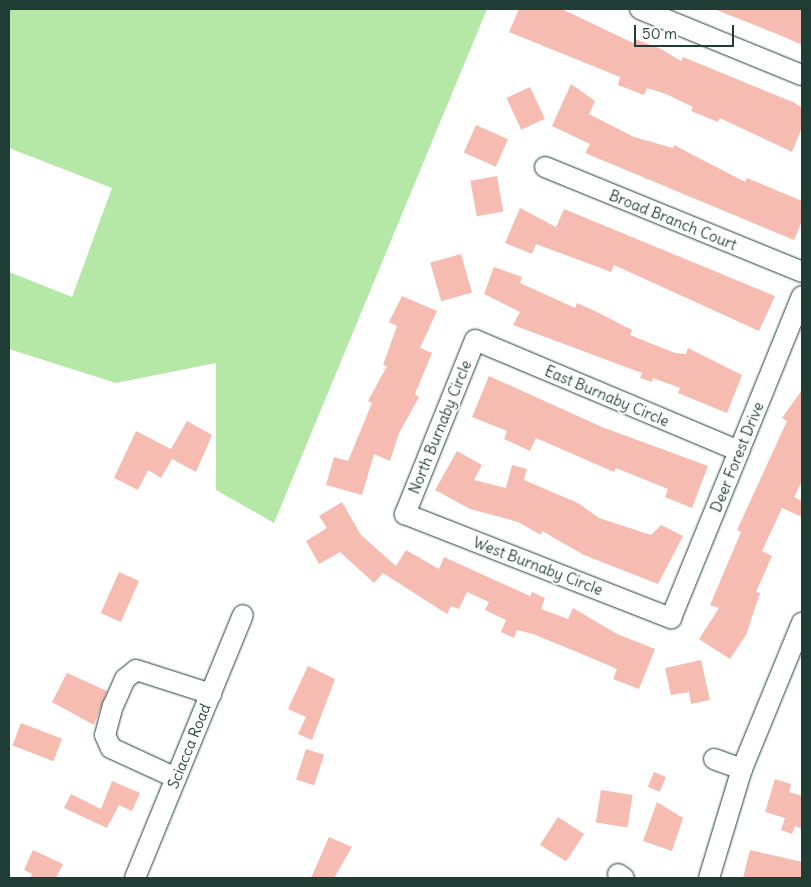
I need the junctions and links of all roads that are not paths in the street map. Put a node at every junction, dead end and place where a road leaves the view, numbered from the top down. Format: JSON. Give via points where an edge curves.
{"nodes":[{"id":1,"x":640,"y":9,"type":"edge"},
{"id":2,"x":802,"y":75,"type":"edge"},
{"id":3,"x":545,"y":167,"type":"dead end"},
{"id":4,"x":802,"y":272,"type":"edge"},
{"id":5,"x":802,"y":296,"type":"edge"},
{"id":6,"x":475,"y":340,"type":"joint"},
{"id":7,"x":739,"y":451,"type":"junction"},
{"id":8,"x":405,"y":514,"type":"joint"},
{"id":9,"x":243,"y":615,"type":"dead end"},
{"id":10,"x":671,"y":618,"type":"joint"},
{"id":11,"x":802,"y":623,"type":"edge"},
{"id":12,"x":211,"y":694,"type":"junction"},
{"id":13,"x":714,"y":758,"type":"dead end"},
{"id":14,"x":742,"y":769,"type":"junction"},
{"id":15,"x":176,"y":778,"type":"junction"},
{"id":16,"x":135,"y":878,"type":"edge"},
{"id":17,"x":709,"y":878,"type":"edge"}],
"edges":[{"from":1,"to":2,"type":"street"},
{"from":3,"to":4,"type":"street","name":"Broad Branch Court"},
{"from":5,"to":7,"type":"street","name":"Deer Forest Drive"},
{"from":6,"to":7,"type":"street","name":"East Burnaby Circle"},
{"from":6,"to":8,"type":"street","name":"North Burnaby Circle"},
{"from":7,"to":10,"type":"street","name":"Deer Forest Drive"},
{"from":8,"to":10,"type":"street","name":"West Burnaby Circle"},
{"from":9,"to":12,"type":"street","name":"Sciacca Road"},
{"from":11,"to":14,"type":"street"},
{"from":12,"to":15,"type":"street","name":"Sciacca Road"},
{"from":12,"to":15,"type":"street","via":[[136,670],[125,679],[113,706],[105,735],[111,748]]},
{"from":13,"to":14,"type":"street"},
{"from":14,"to":17,"type":"street"},
{"from":15,"to":16,"type":"street","name":"Sciacca Road"}]}
